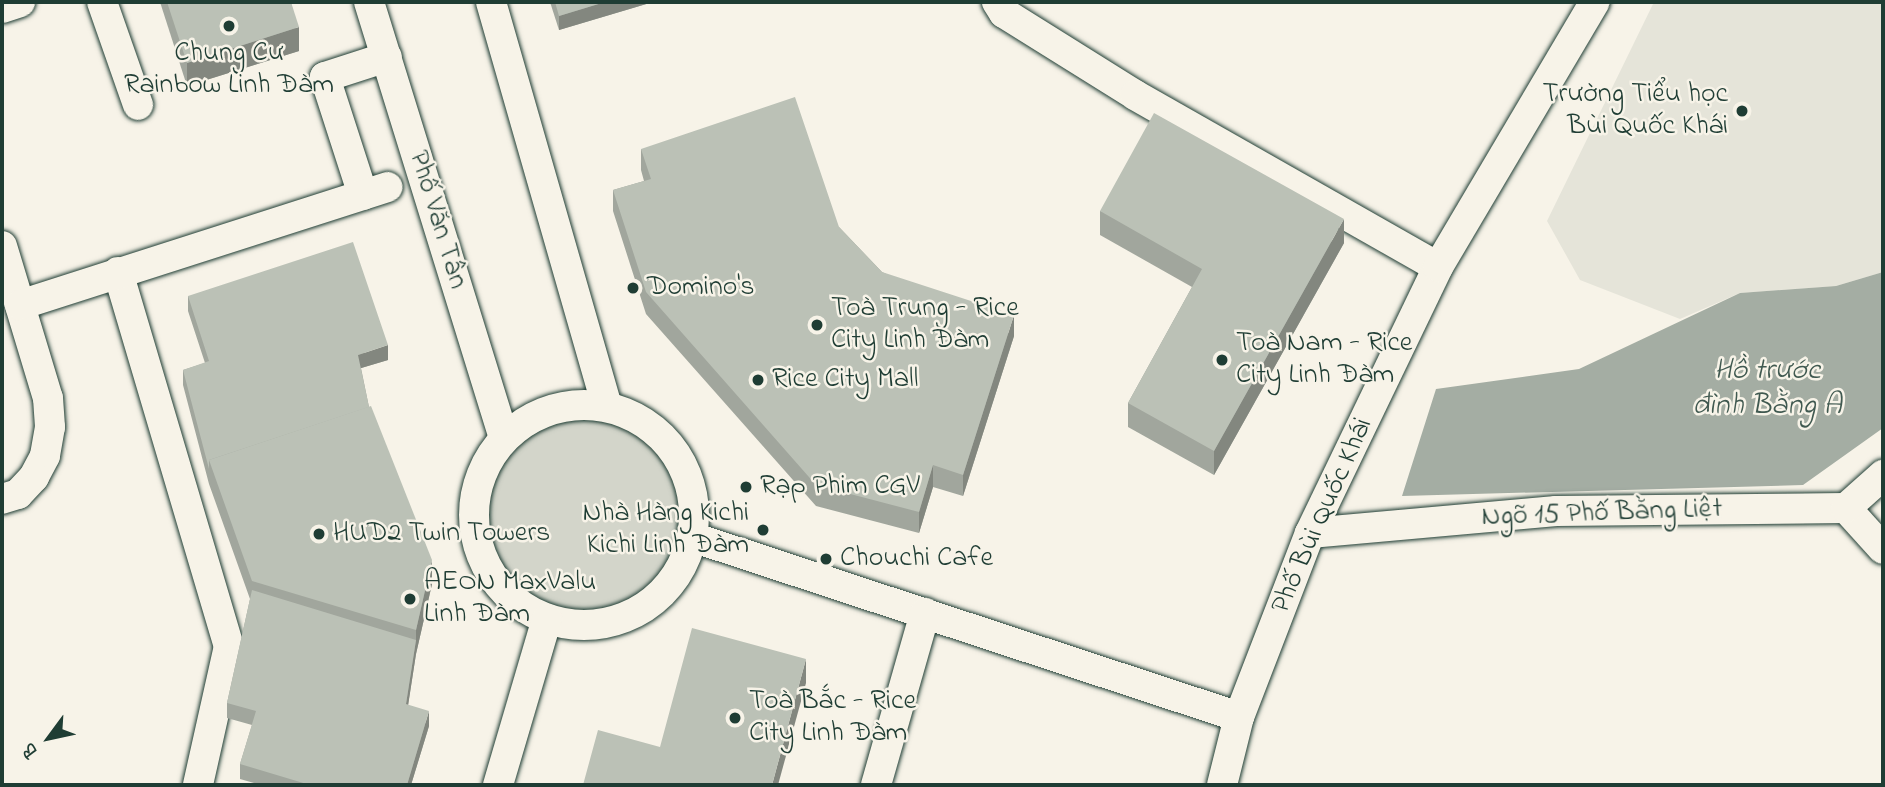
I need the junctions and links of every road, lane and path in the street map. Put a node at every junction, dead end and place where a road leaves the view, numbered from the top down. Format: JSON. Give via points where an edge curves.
{"nodes":[{"id":1,"x":20,"y":2,"type":"edge"},
{"id":2,"x":102,"y":2,"type":"edge"},
{"id":3,"x":369,"y":2,"type":"edge"},
{"id":4,"x":491,"y":2,"type":"edge"},
{"id":5,"x":997,"y":2,"type":"edge"},
{"id":6,"x":1595,"y":2,"type":"edge"},
{"id":7,"x":2,"y":8,"type":"edge"},
{"id":8,"x":387,"y":57,"type":"junction"},
{"id":9,"x":138,"y":105,"type":"dead end"},
{"id":10,"x":2,"y":246,"type":"edge"},
{"id":11,"x":1438,"y":267,"type":"junction"},
{"id":12,"x":118,"y":272,"type":"junction"},
{"id":13,"x":20,"y":305,"type":"junction"},
{"id":14,"x":607,"y":407,"type":"junction"},
{"id":15,"x":504,"y":438,"type":"junction"},
{"id":16,"x":1883,"y":475,"type":"edge"},
{"id":17,"x":2,"y":499,"type":"edge"},
{"id":18,"x":1846,"y":508,"type":"junction"},
{"id":19,"x":1310,"y":533,"type":"junction"},
{"id":20,"x":692,"y":537,"type":"junction"},
{"id":21,"x":1883,"y":549,"type":"edge"},
{"id":22,"x":925,"y":613,"type":"junction"},
{"id":23,"x":547,"y":619,"type":"junction"},
{"id":24,"x":1239,"y":717,"type":"junction"},
{"id":25,"x":198,"y":785,"type":"edge"},
{"id":26,"x":498,"y":785,"type":"edge"},
{"id":27,"x":876,"y":785,"type":"edge"},
{"id":28,"x":1222,"y":785,"type":"edge"}],
"edges":[{"from":1,"to":7,"type":"street"},
{"from":2,"to":9,"type":"street"},
{"from":3,"to":8,"type":"street","name":"Phố Văn Tân"},
{"from":4,"to":14,"type":"street"},
{"from":5,"to":11,"type":"street","via":[[1004,13],[1135,95]]},
{"from":6,"to":11,"type":"street","name":"Phố Bùi Quốc Khái"},
{"from":8,"to":12,"type":"street","via":[[326,77],[376,191]]},
{"from":8,"to":15,"type":"street","name":"Phố Văn Tân"},
{"from":10,"to":13,"type":"street"},
{"from":11,"to":19,"type":"street","name":"Phố Bùi Quốc Khái"},
{"from":12,"to":13,"type":"street"},
{"from":12,"to":25,"type":"street","via":[[229,646]]},
{"from":13,"to":17,"type":"street","via":[[48,398],[50,427],[46,456],[34,477],[18,494]]},
{"from":14,"to":15,"type":"street","via":[[558,407],[529,418]]},
{"from":14,"to":20,"type":"street","via":[[649,425],[671,448],[687,475],[694,506]]},
{"from":15,"to":23,"type":"street","via":[[486,463],[476,493],[474,524],[481,555],[497,582],[519,604]]},
{"from":16,"to":18,"type":"street"},
{"from":18,"to":19,"type":"street","name":"Ngõ 15 Phố Bằng Liệt","via":[[1556,511]]},
{"from":18,"to":21,"type":"street"},
{"from":19,"to":24,"type":"street","name":"Phố Bùi Quốc Khái"},
{"from":20,"to":22,"type":"street"},
{"from":20,"to":23,"type":"street","via":[[682,567],[663,592],[638,612],[609,623],[578,625]]},
{"from":22,"to":24,"type":"street"},
{"from":22,"to":27,"type":"street"},
{"from":23,"to":26,"type":"street"},
{"from":24,"to":28,"type":"street","name":"Phố Bùi Quốc Khái"}]}
